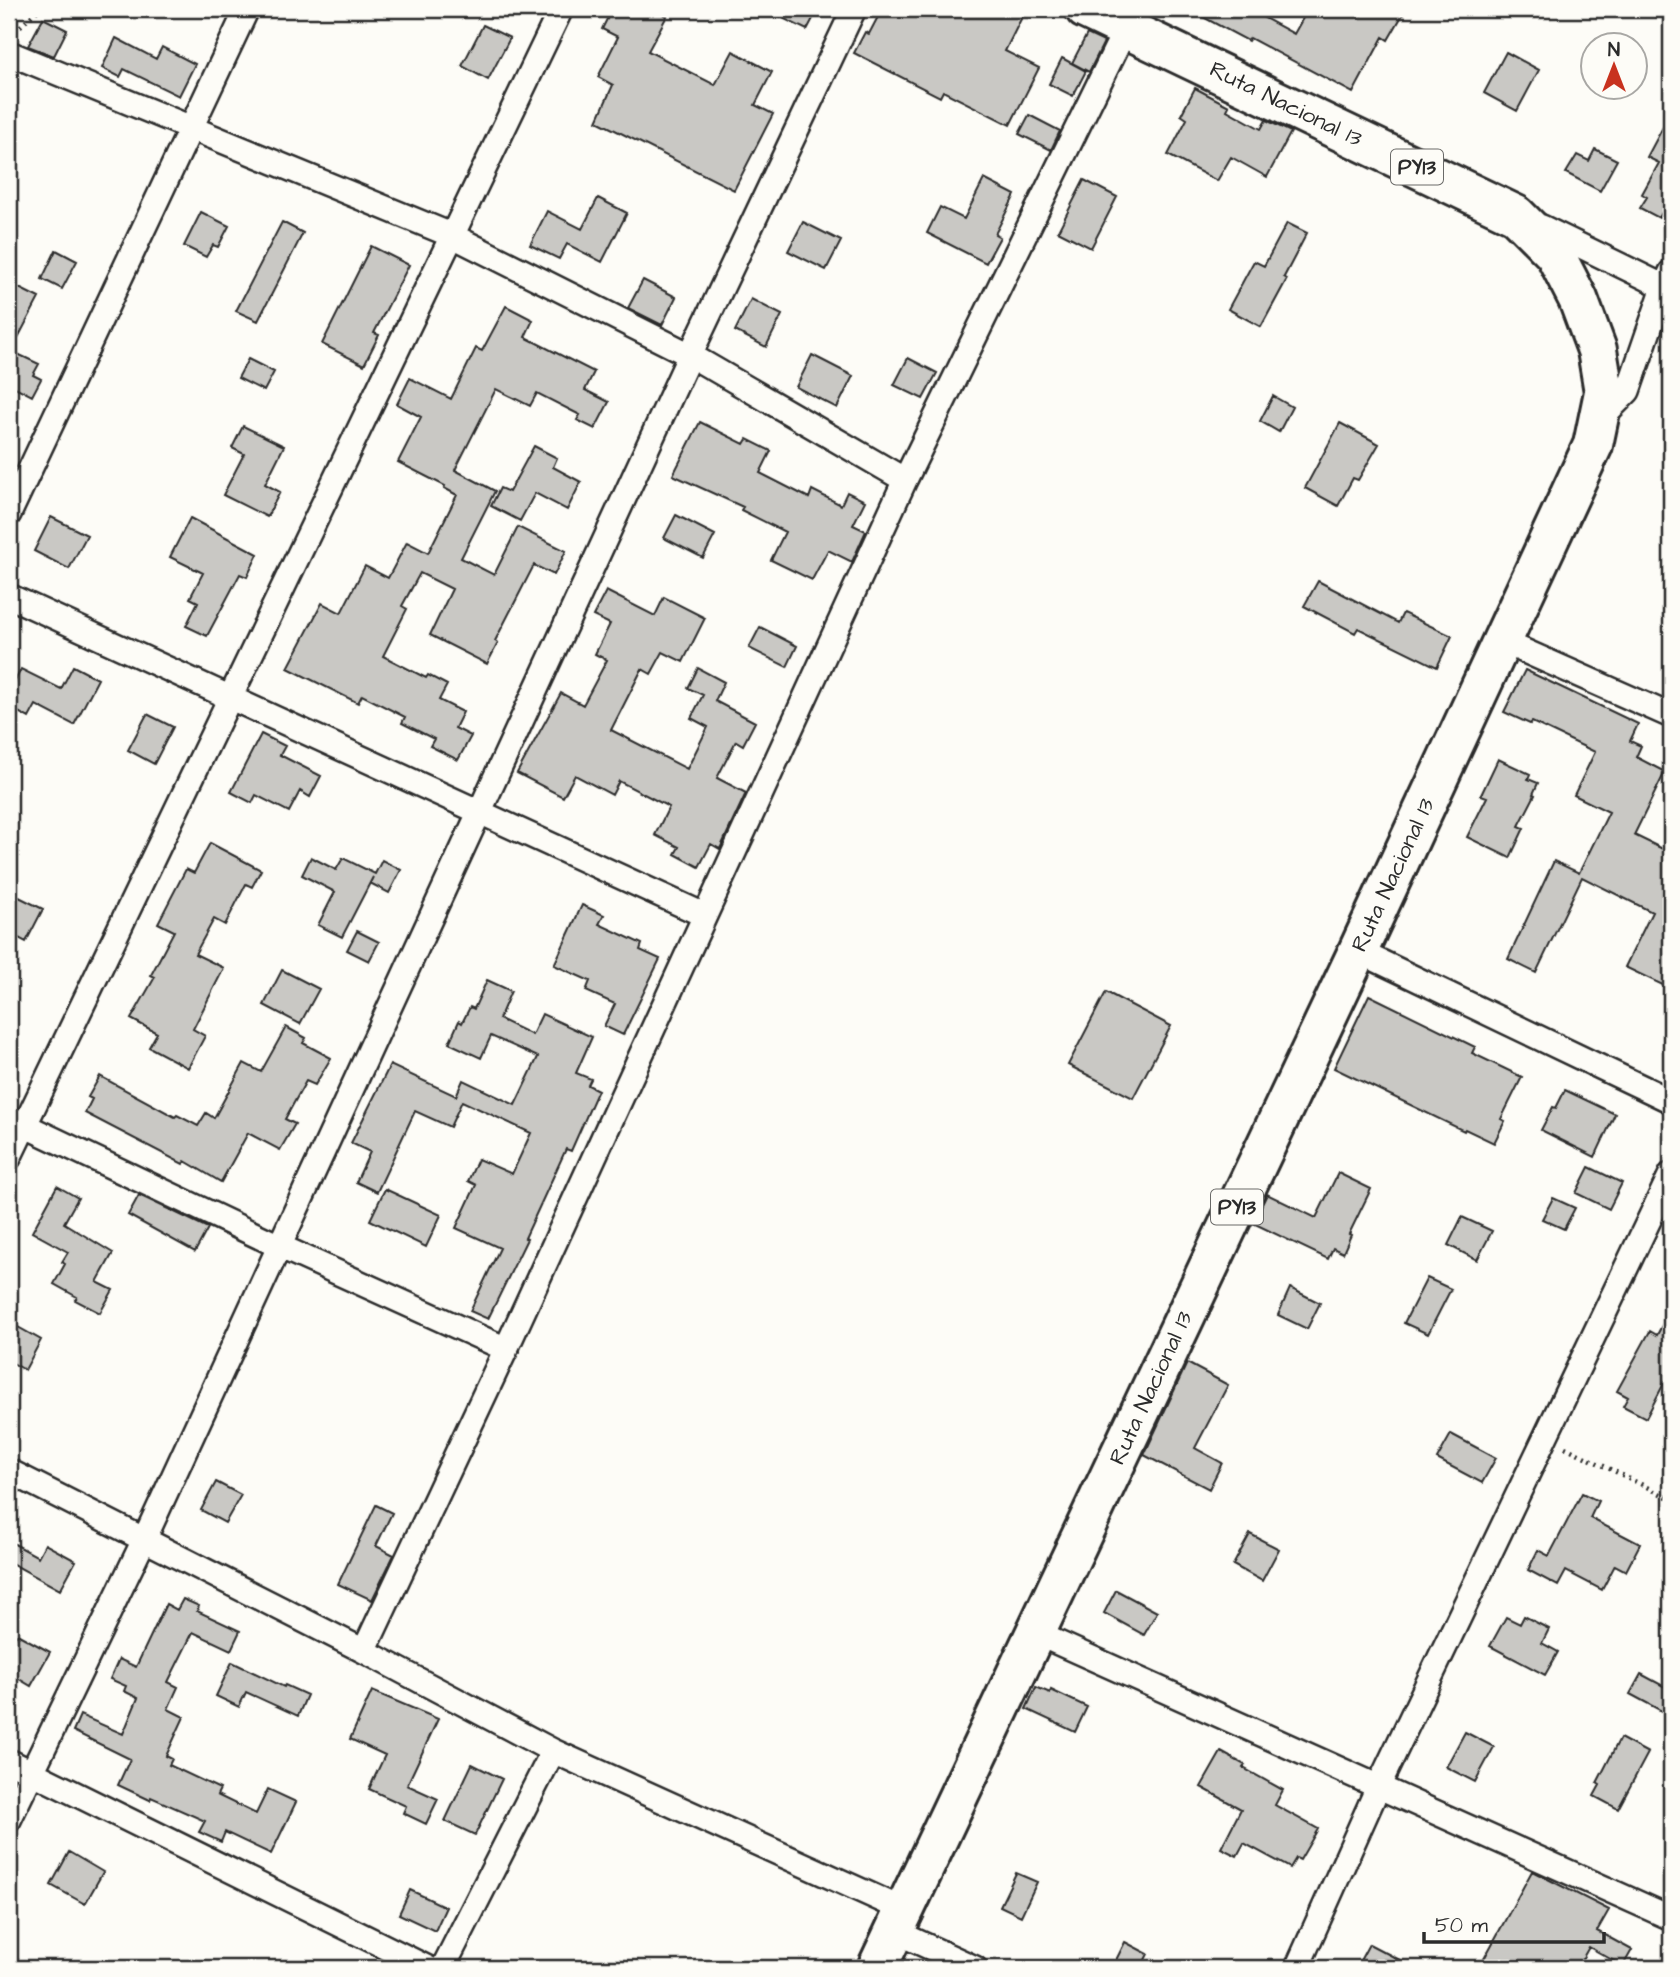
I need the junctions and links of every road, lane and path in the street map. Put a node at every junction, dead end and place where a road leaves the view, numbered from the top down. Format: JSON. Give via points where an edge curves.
{"nodes":[{"id":1,"x":39,"y":9,"type":"edge"},
{"id":2,"x":247,"y":9,"type":"edge"},
{"id":3,"x":561,"y":9,"type":"edge"},
{"id":4,"x":853,"y":9,"type":"edge"},
{"id":5,"x":1085,"y":9,"type":"edge"},
{"id":6,"x":1126,"y":28,"type":"junction"},
{"id":7,"x":9,"y":37,"type":"edge"},
{"id":8,"x":9,"y":53,"type":"edge"},
{"id":9,"x":190,"y":129,"type":"junction"},
{"id":10,"x":1516,"y":215,"type":"junction"},
{"id":11,"x":451,"y":235,"type":"junction"},
{"id":12,"x":1669,"y":283,"type":"edge"},
{"id":13,"x":690,"y":355,"type":"junction"},
{"id":14,"x":1598,"y":421,"type":"junction"},
{"id":15,"x":905,"y":480,"type":"junction"},
{"id":16,"x":9,"y":514,"type":"edge"},
{"id":17,"x":9,"y":596,"type":"edge"},
{"id":18,"x":1502,"y":641,"type":"junction"},
{"id":19,"x":230,"y":699,"type":"junction"},
{"id":20,"x":1671,"y":716,"type":"edge"},
{"id":21,"x":481,"y":811,"type":"junction"},
{"id":22,"x":704,"y":915,"type":"junction"},
{"id":23,"x":1358,"y":951,"type":"junction"},
{"id":24,"x":1671,"y":1101,"type":"edge"},
{"id":25,"x":17,"y":1121,"type":"edge"},
{"id":26,"x":9,"y":1158,"type":"edge"},
{"id":27,"x":1671,"y":1174,"type":"edge"},
{"id":28,"x":279,"y":1246,"type":"junction"},
{"id":29,"x":506,"y":1349,"type":"junction"},
{"id":30,"x":1545,"y":1438,"type":"junction"},
{"id":31,"x":9,"y":1471,"type":"edge"},
{"id":32,"x":1671,"y":1499,"type":"edge"},
{"id":33,"x":144,"y":1540,"type":"junction"},
{"id":34,"x":1036,"y":1633,"type":"junction"},
{"id":35,"x":364,"y":1651,"type":"junction"},
{"id":36,"x":552,"y":1751,"type":"junction"},
{"id":37,"x":9,"y":1761,"type":"edge"},
{"id":38,"x":33,"y":1772,"type":"junction"},
{"id":39,"x":1379,"y":1785,"type":"junction"},
{"id":40,"x":9,"y":1820,"type":"edge"},
{"id":41,"x":1671,"y":1918,"type":"edge"},
{"id":42,"x":899,"y":1920,"type":"junction"},
{"id":43,"x":428,"y":1968,"type":"edge"},
{"id":44,"x":443,"y":1968,"type":"edge"},
{"id":45,"x":877,"y":1968,"type":"edge"},
{"id":46,"x":975,"y":1968,"type":"edge"},
{"id":47,"x":1297,"y":1968,"type":"edge"}],
"edges":[{"from":1,"to":7,"type":"path"},
{"from":2,"to":9,"type":"street"},
{"from":3,"to":11,"type":"street"},
{"from":4,"to":13,"type":"street"},
{"from":5,"to":6,"type":"highway","name":"Ruta Nacional 13","number":"PY13"},
{"from":6,"to":10,"type":"highway","name":"Ruta Nacional 13","number":"PY13"},
{"from":6,"to":15,"type":"street"},
{"from":8,"to":9,"type":"street"},
{"from":9,"to":11,"type":"street"},
{"from":9,"to":16,"type":"street"},
{"from":10,"to":12,"type":"street"},
{"from":10,"to":14,"type":"highway","name":"Ruta Nacional 13","number":"PY13","via":[[1555,254],[1578,299],[1597,350],[1604,392]]},
{"from":11,"to":13,"type":"street"},
{"from":11,"to":19,"type":"street"},
{"from":12,"to":14,"type":"street","via":[[1628,391]]},
{"from":13,"to":15,"type":"street"},
{"from":13,"to":21,"type":"street"},
{"from":14,"to":18,"type":"highway","name":"Ruta Nacional 13","number":"PY13","via":[[1593,445]]},
{"from":15,"to":22,"type":"street"},
{"from":17,"to":19,"type":"street"},
{"from":18,"to":20,"type":"street"},
{"from":18,"to":23,"type":"highway","name":"Ruta Nacional 13","number":"PY13"},
{"from":19,"to":21,"type":"street"},
{"from":19,"to":25,"type":"street"},
{"from":21,"to":22,"type":"street"},
{"from":21,"to":28,"type":"street"},
{"from":22,"to":29,"type":"street"},
{"from":23,"to":24,"type":"street"},
{"from":23,"to":34,"type":"highway","name":"Ruta Nacional 13","number":"PY13"},
{"from":25,"to":26,"type":"street"},
{"from":25,"to":28,"type":"street"},
{"from":27,"to":30,"type":"street"},
{"from":28,"to":29,"type":"street"},
{"from":28,"to":33,"type":"street"},
{"from":29,"to":35,"type":"street"},
{"from":30,"to":32,"type":"path"},
{"from":30,"to":39,"type":"street"},
{"from":31,"to":33,"type":"street"},
{"from":33,"to":35,"type":"street"},
{"from":33,"to":38,"type":"street"},
{"from":34,"to":39,"type":"street"},
{"from":34,"to":42,"type":"highway","name":"Ruta Nacional 13","number":"PY13"},
{"from":35,"to":36,"type":"street"},
{"from":36,"to":42,"type":"street"},
{"from":36,"to":44,"type":"street"},
{"from":37,"to":38,"type":"street"},
{"from":38,"to":40,"type":"street"},
{"from":38,"to":43,"type":"street"},
{"from":39,"to":41,"type":"street"},
{"from":39,"to":47,"type":"street"},
{"from":42,"to":45,"type":"highway","name":"Ruta Nacional 13","number":"PY13"},
{"from":42,"to":46,"type":"street"}]}
